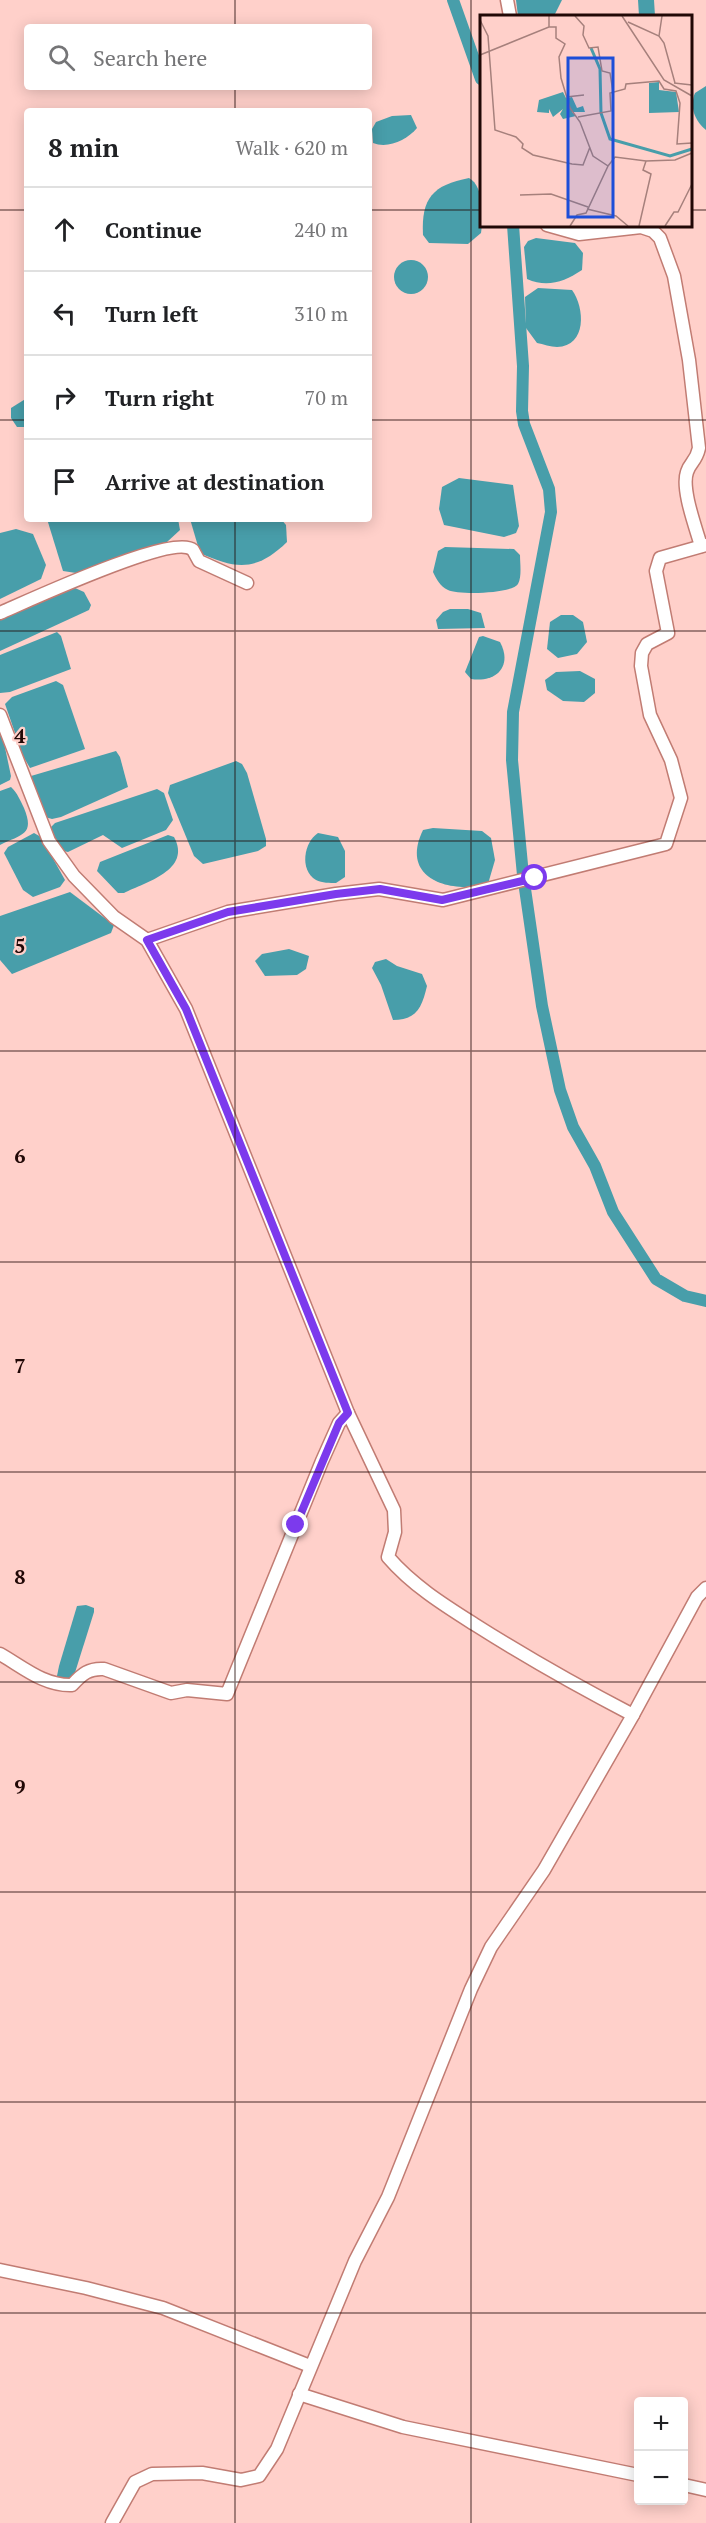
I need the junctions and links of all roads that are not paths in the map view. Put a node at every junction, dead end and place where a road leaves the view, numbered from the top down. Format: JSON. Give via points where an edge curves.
{"nodes":[{"id":1,"x":507,"y":0,"type":"edge"},
{"id":2,"x":510,"y":15,"type":"edge"},
{"id":3,"x":551,"y":226,"type":"edge"},
{"id":4,"x":704,"y":545,"type":"edge"},
{"id":5,"x":247,"y":583,"type":"dead end"},
{"id":6,"x":0,"y":613,"type":"edge"},
{"id":7,"x":0,"y":715,"type":"edge"},
{"id":8,"x":147,"y":940,"type":"junction"},
{"id":9,"x":348,"y":1413,"type":"junction"},
{"id":10,"x":706,"y":1588,"type":"edge"},
{"id":11,"x":0,"y":1654,"type":"edge"},
{"id":12,"x":633,"y":1715,"type":"junction"},
{"id":13,"x":0,"y":2270,"type":"edge"},
{"id":14,"x":309,"y":2366,"type":"junction"},
{"id":15,"x":299,"y":2394,"type":"junction"},
{"id":16,"x":634,"y":2474,"type":"edge"},
{"id":17,"x":688,"y":2486,"type":"edge"},
{"id":18,"x":706,"y":2490,"type":"edge"},
{"id":19,"x":112,"y":2523,"type":"edge"}],
"edges":[{"from":1,"to":2,"type":"street"},
{"from":3,"to":4,"type":"street","via":[[579,234],[641,227],[660,238],[674,276],[689,360],[699,448],[687,471],[685,485]]},
{"from":4,"to":8,"type":"street","via":[[660,558],[656,571],[668,633],[647,644],[640,666],[650,715],[671,760],[681,798],[666,844],[442,900],[380,889],[336,894],[228,912]]},
{"from":5,"to":6,"type":"street","via":[[199,561],[190,547],[181,546],[117,564]]},
{"from":7,"to":8,"type":"street","via":[[49,841],[114,917]]},
{"from":8,"to":9,"type":"street","via":[[186,1009]]},
{"from":9,"to":11,"type":"street","via":[[339,1423],[322,1461],[226,1694],[187,1690],[171,1693],[93,1669],[72,1685],[63,1685],[44,1681]]},
{"from":9,"to":12,"type":"street","via":[[393,1510],[395,1532],[388,1557],[399,1569],[442,1604],[502,1642]]},
{"from":10,"to":12,"type":"street","via":[[697,1597]]},
{"from":12,"to":14,"type":"street","via":[[544,1869],[490,1947],[388,2197]]},
{"from":13,"to":14,"type":"street","via":[[163,2308]]},
{"from":14,"to":15,"type":"street"},
{"from":15,"to":16,"type":"street","via":[[404,2427]]},
{"from":15,"to":19,"type":"street","via":[[277,2449],[259,2476],[241,2480],[202,2473],[152,2474],[135,2482]]},
{"from":17,"to":18,"type":"street"}]}
